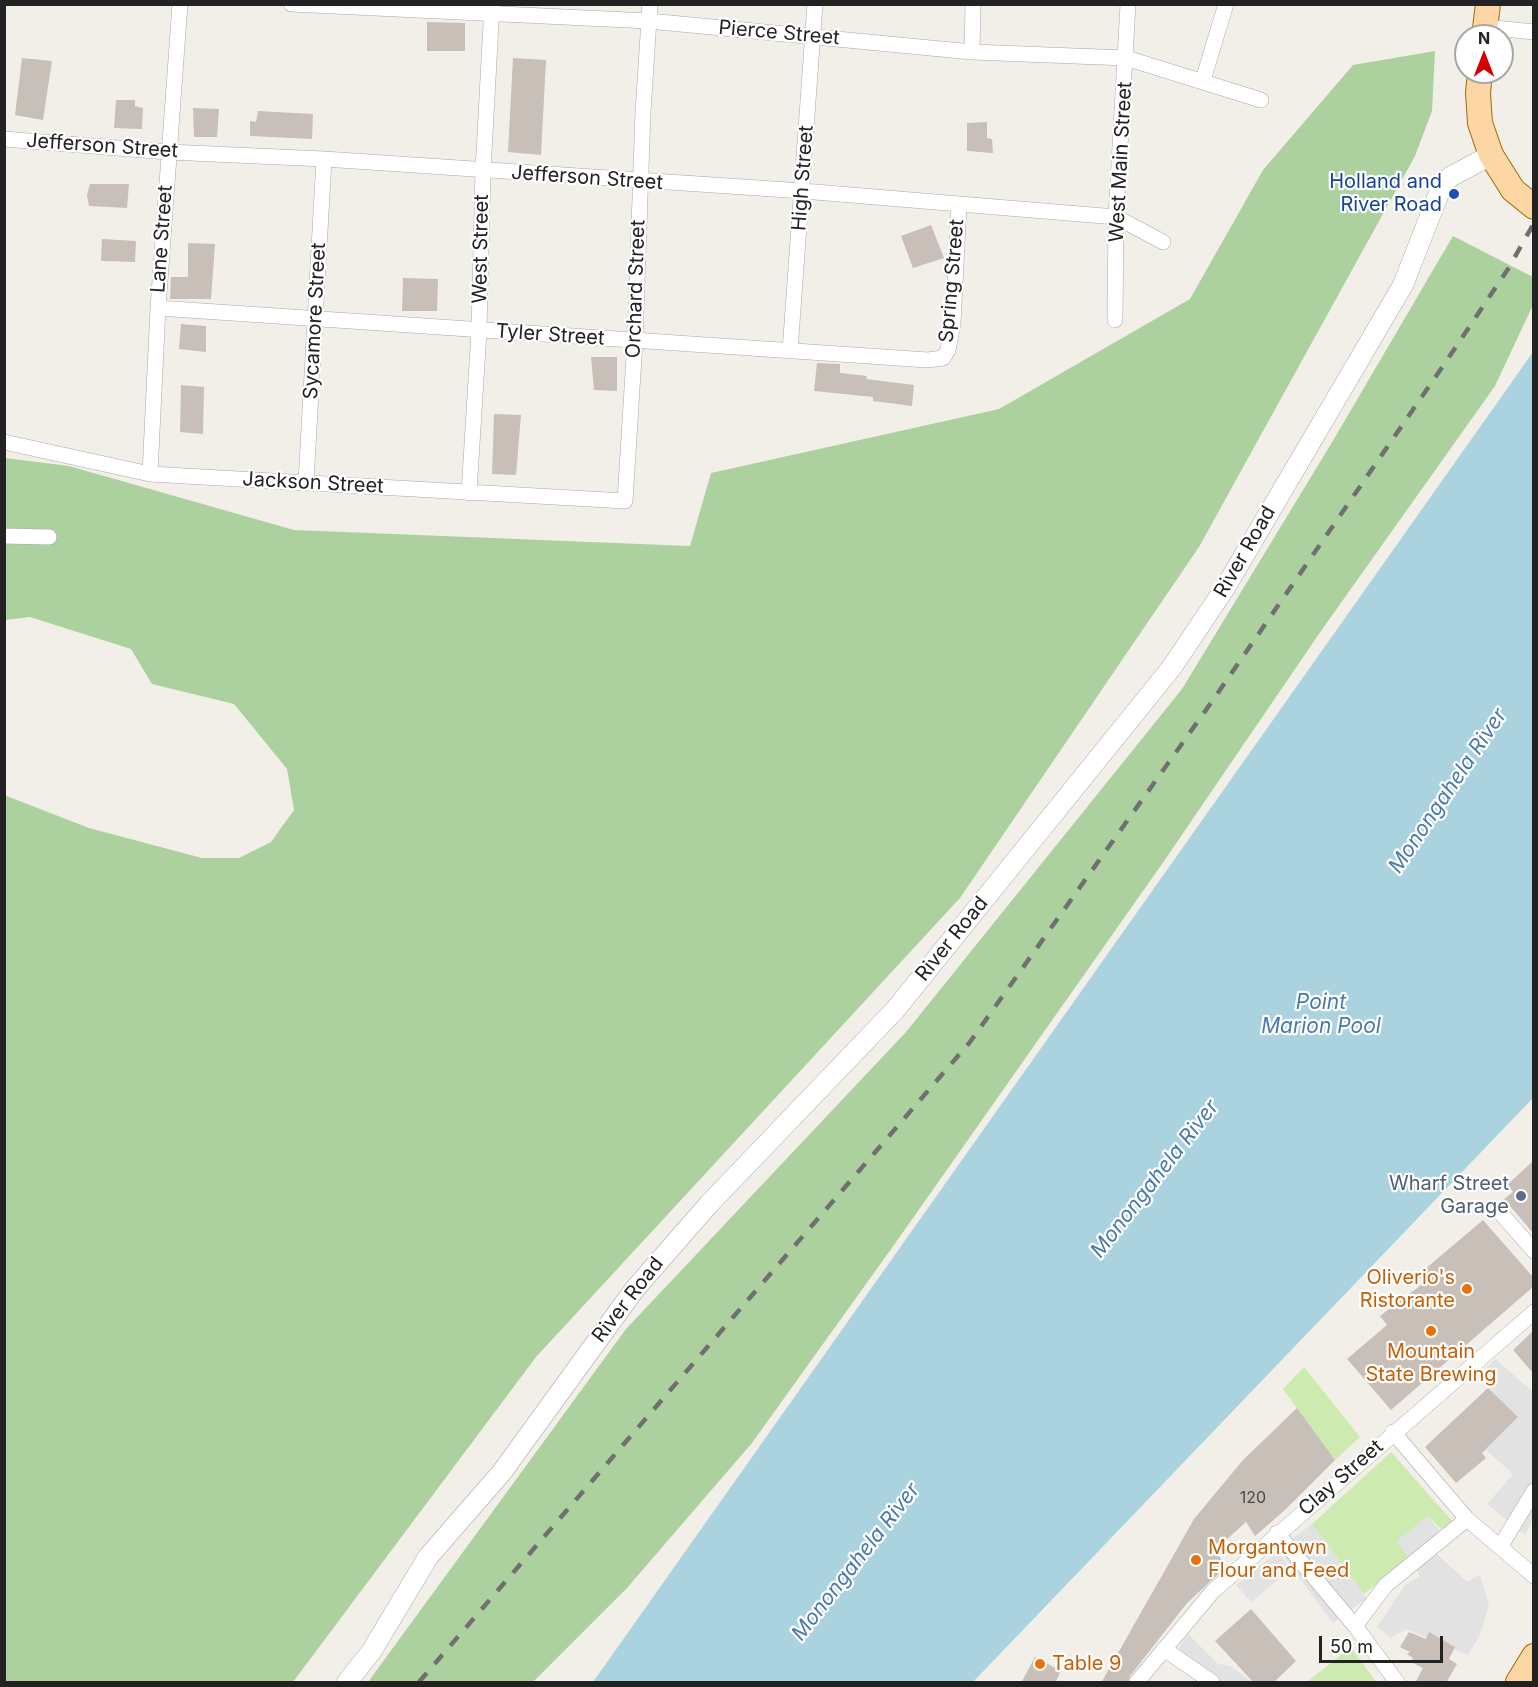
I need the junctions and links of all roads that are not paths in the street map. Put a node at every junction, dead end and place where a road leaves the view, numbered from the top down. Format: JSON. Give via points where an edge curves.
{"nodes":[{"id":1,"x":180,"y":4,"type":"edge"},
{"id":2,"x":291,"y":4,"type":"edge"},
{"id":3,"x":650,"y":4,"type":"edge"},
{"id":4,"x":815,"y":4,"type":"edge"},
{"id":5,"x":973,"y":4,"type":"edge"},
{"id":6,"x":1128,"y":4,"type":"edge"},
{"id":7,"x":1226,"y":4,"type":"edge"},
{"id":8,"x":341,"y":6,"type":"edge"},
{"id":9,"x":492,"y":9,"type":"edge"},
{"id":10,"x":649,"y":21,"type":"junction"},
{"id":11,"x":1486,"y":22,"type":"edge"},
{"id":12,"x":1533,"y":32,"type":"edge"},
{"id":13,"x":813,"y":35,"type":"junction"},
{"id":14,"x":972,"y":52,"type":"junction"},
{"id":15,"x":1126,"y":58,"type":"junction"},
{"id":16,"x":1203,"y":80,"type":"junction"},
{"id":17,"x":1479,"y":84,"type":"edge"},
{"id":18,"x":1260,"y":99,"type":"dead end"},
{"id":19,"x":4,"y":139,"type":"edge"},
{"id":20,"x":168,"y":152,"type":"junction"},
{"id":21,"x":1491,"y":155,"type":"junction"},
{"id":22,"x":324,"y":159,"type":"junction"},
{"id":23,"x":483,"y":171,"type":"junction"},
{"id":24,"x":640,"y":181,"type":"junction"},
{"id":25,"x":803,"y":191,"type":"junction"},
{"id":26,"x":959,"y":204,"type":"junction"},
{"id":27,"x":1533,"y":207,"type":"edge"},
{"id":28,"x":1116,"y":217,"type":"junction"},
{"id":29,"x":1163,"y":242,"type":"dead end"},
{"id":30,"x":158,"y":308,"type":"junction"},
{"id":31,"x":314,"y":318,"type":"junction"},
{"id":32,"x":1115,"y":320,"type":"dead end"},
{"id":33,"x":479,"y":331,"type":"junction"},
{"id":34,"x":635,"y":341,"type":"junction"},
{"id":35,"x":790,"y":351,"type":"junction"},
{"id":36,"x":943,"y":358,"type":"joint"},
{"id":37,"x":4,"y":442,"type":"edge"},
{"id":38,"x":150,"y":474,"type":"junction"},
{"id":39,"x":306,"y":482,"type":"junction"},
{"id":40,"x":469,"y":493,"type":"junction"},
{"id":41,"x":625,"y":501,"type":"joint"},
{"id":42,"x":4,"y":536,"type":"edge"},
{"id":43,"x":50,"y":537,"type":"dead end"},
{"id":44,"x":1498,"y":1210,"type":"dead end"},
{"id":45,"x":1533,"y":1251,"type":"edge"},
{"id":46,"x":1533,"y":1312,"type":"edge"},
{"id":47,"x":1393,"y":1432,"type":"junction"},
{"id":48,"x":1533,"y":1491,"type":"edge"},
{"id":49,"x":1467,"y":1519,"type":"junction"},
{"id":50,"x":1277,"y":1533,"type":"junction"},
{"id":51,"x":1500,"y":1547,"type":"junction"},
{"id":52,"x":1533,"y":1576,"type":"edge"},
{"id":53,"x":1355,"y":1626,"type":"junction"},
{"id":54,"x":1164,"y":1649,"type":"junction"},
{"id":55,"x":1533,"y":1656,"type":"edge"},
{"id":56,"x":347,"y":1683,"type":"edge"},
{"id":57,"x":1137,"y":1683,"type":"edge"},
{"id":58,"x":1212,"y":1683,"type":"edge"},
{"id":59,"x":1397,"y":1683,"type":"edge"},
{"id":60,"x":1518,"y":1683,"type":"edge"}],
"edges":[{"from":1,"to":20,"type":"street","name":"Lane Street"},
{"from":2,"to":8,"type":"street","name":"Pierce Street"},
{"from":3,"to":10,"type":"street","name":"Orchard Street"},
{"from":4,"to":13,"type":"street","name":"High Street"},
{"from":5,"to":14,"type":"street"},
{"from":6,"to":15,"type":"street","name":"West Main Street"},
{"from":7,"to":16,"type":"street"},
{"from":8,"to":9,"type":"street","name":"Pierce Street"},
{"from":9,"to":10,"type":"street","name":"Pierce Street"},
{"from":9,"to":23,"type":"street","name":"West Street"},
{"from":10,"to":13,"type":"street","name":"Pierce Street"},
{"from":10,"to":24,"type":"street","name":"Orchard Street"},
{"from":11,"to":12,"type":"street"},
{"from":13,"to":14,"type":"street","name":"Pierce Street"},
{"from":13,"to":25,"type":"street","name":"High Street"},
{"from":14,"to":15,"type":"street","name":"Pierce Street"},
{"from":15,"to":16,"type":"street","name":"Pierce Street"},
{"from":15,"to":28,"type":"street","name":"West Main Street"},
{"from":16,"to":18,"type":"street","name":"Pierce Street"},
{"from":17,"to":21,"type":"main road","via":[[1480,123]]},
{"from":19,"to":20,"type":"street","name":"Jefferson Street"},
{"from":20,"to":22,"type":"street","name":"Jefferson Street"},
{"from":20,"to":30,"type":"street","name":"Lane Street"},
{"from":21,"to":27,"type":"main road","via":[[1514,190]]},
{"from":21,"to":56,"type":"street","name":"River Road","via":[[1450,177],[1441,188],[1403,285],[1225,588],[1178,659],[894,1010],[709,1204],[634,1290],[502,1472],[428,1557],[371,1652]]},
{"from":22,"to":23,"type":"street","name":"Jefferson Street"},
{"from":22,"to":31,"type":"street","name":"Sycamore Street"},
{"from":23,"to":24,"type":"street","name":"Jefferson Street"},
{"from":23,"to":33,"type":"street","name":"West Street"},
{"from":24,"to":25,"type":"street","name":"Jefferson Street"},
{"from":24,"to":34,"type":"street","name":"Orchard Street"},
{"from":25,"to":26,"type":"street","name":"Jefferson Street"},
{"from":25,"to":35,"type":"street","name":"High Street"},
{"from":26,"to":28,"type":"street","name":"Jefferson Street"},
{"from":26,"to":36,"type":"street","name":"Spring Street","via":[[953,324]]},
{"from":28,"to":29,"type":"street","name":"Jefferson Street"},
{"from":28,"to":32,"type":"street","name":"West Main Street"},
{"from":30,"to":31,"type":"street","name":"Tyler Street"},
{"from":30,"to":38,"type":"street","name":"Lane Street"},
{"from":31,"to":33,"type":"street","name":"Tyler Street"},
{"from":31,"to":39,"type":"street","name":"Sycamore Street"},
{"from":33,"to":34,"type":"street","name":"Tyler Street"},
{"from":33,"to":40,"type":"street","name":"West Street"},
{"from":34,"to":35,"type":"street","name":"Tyler Street"},
{"from":34,"to":41,"type":"street","name":"Orchard Street"},
{"from":35,"to":36,"type":"street","name":"Tyler Street"},
{"from":37,"to":38,"type":"street","name":"Jackson Street"},
{"from":38,"to":39,"type":"street","name":"Jackson Street"},
{"from":39,"to":40,"type":"street","name":"Jackson Street"},
{"from":40,"to":41,"type":"street","name":"Jackson Street"},
{"from":42,"to":43,"type":"street"},
{"from":44,"to":45,"type":"street"},
{"from":46,"to":47,"type":"street","name":"Clay Street"},
{"from":47,"to":49,"type":"street"},
{"from":47,"to":50,"type":"street","name":"Clay Street"},
{"from":48,"to":51,"type":"street"},
{"from":49,"to":51,"type":"street"},
{"from":49,"to":53,"type":"street","via":[[1386,1585]]},
{"from":50,"to":53,"type":"street"},
{"from":50,"to":54,"type":"street","name":"Clay Street","via":[[1213,1590]]},
{"from":51,"to":52,"type":"street"},
{"from":53,"to":59,"type":"street"},
{"from":54,"to":57,"type":"street","name":"Clay Street"},
{"from":54,"to":58,"type":"street"},
{"from":55,"to":60,"type":"main road"}]}
